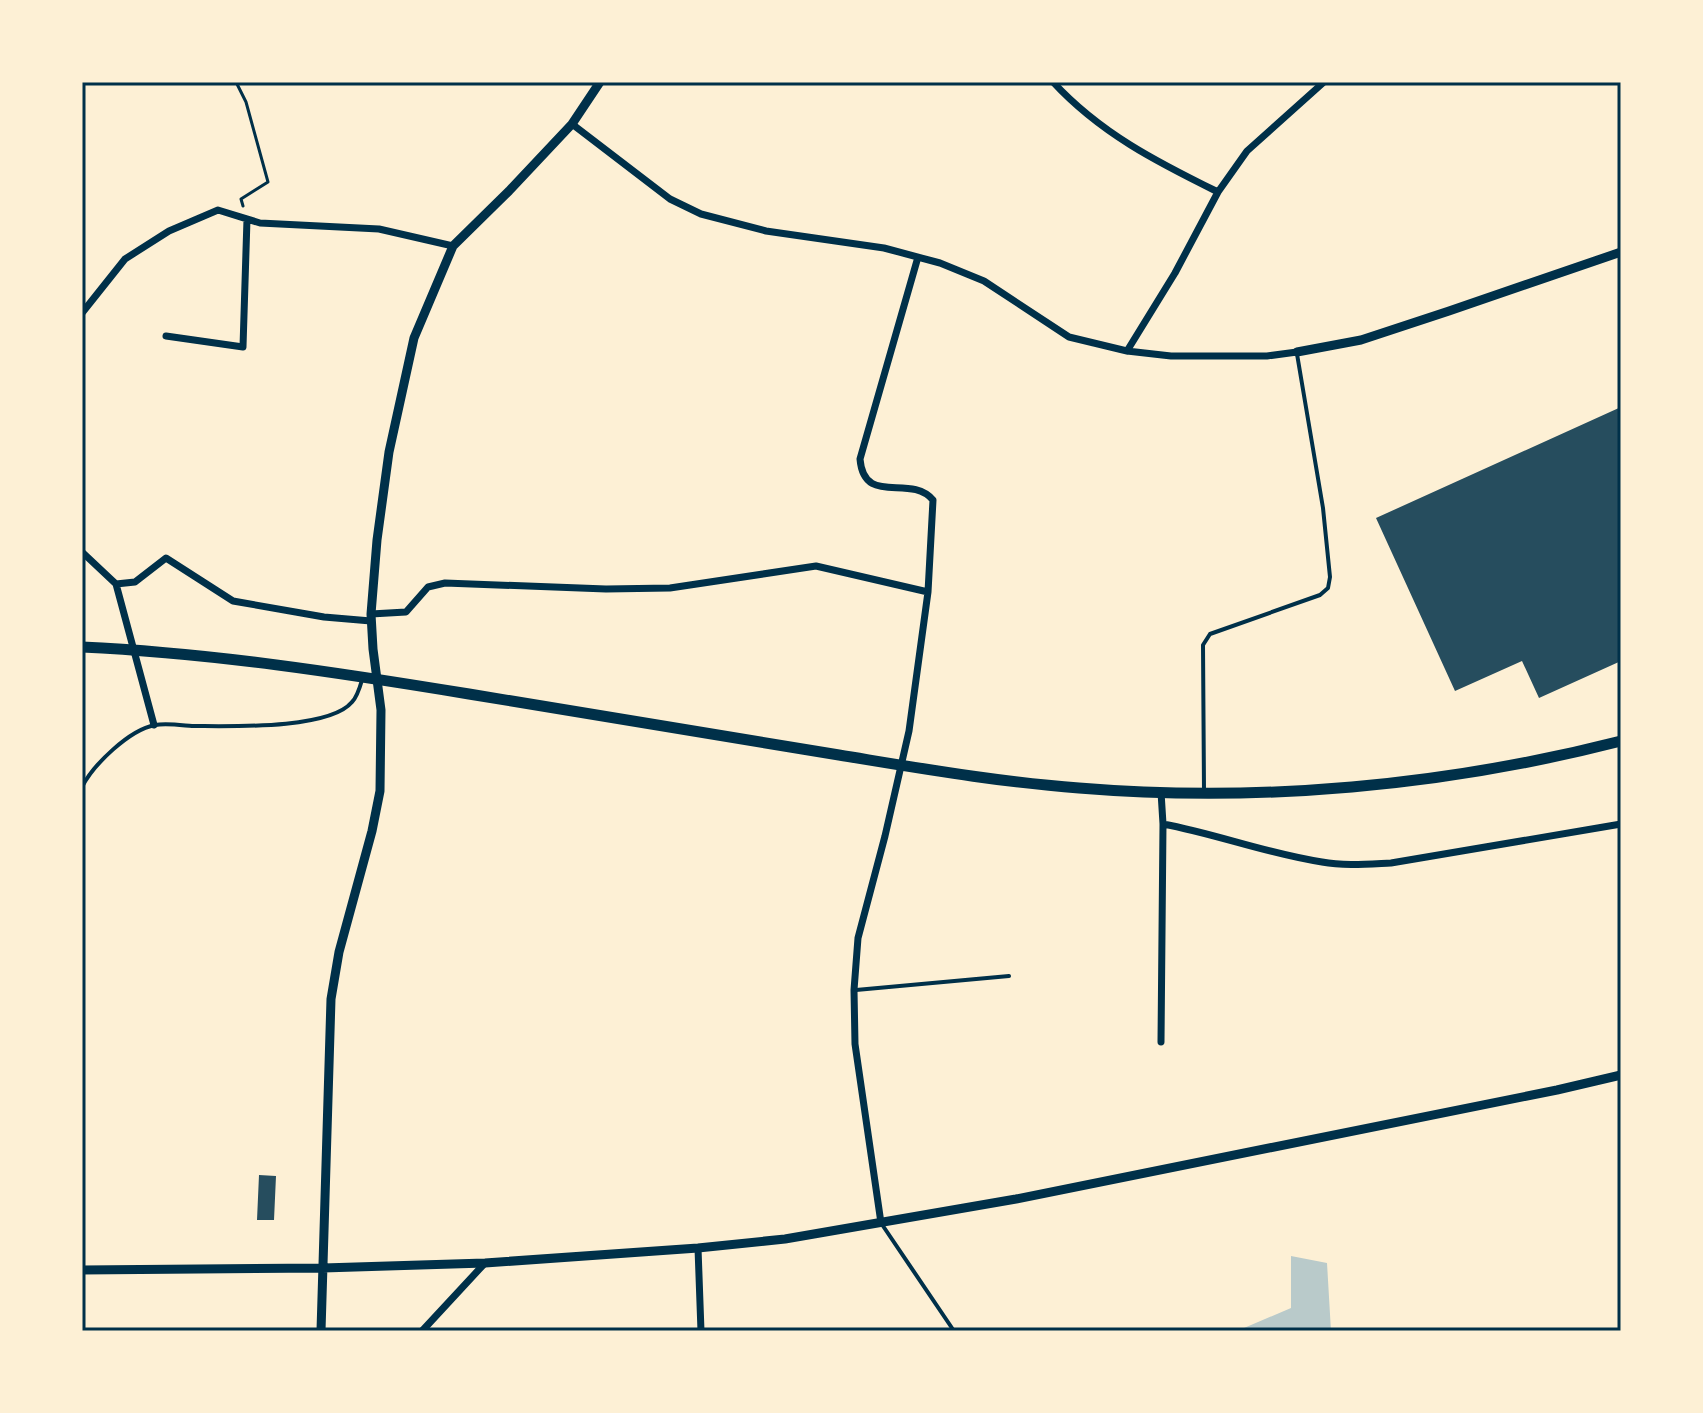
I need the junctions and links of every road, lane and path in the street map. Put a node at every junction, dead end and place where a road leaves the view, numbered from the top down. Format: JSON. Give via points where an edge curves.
{"nodes":[{"id":1,"x":236,"y":82,"type":"edge"},
{"id":2,"x":600,"y":82,"type":"edge"},
{"id":3,"x":1053,"y":82,"type":"edge"},
{"id":4,"x":1324,"y":82,"type":"edge"},
{"id":5,"x":572,"y":124,"type":"junction"},
{"id":6,"x":1218,"y":192,"type":"junction"},
{"id":7,"x":247,"y":219,"type":"junction"},
{"id":8,"x":453,"y":246,"type":"junction"},
{"id":9,"x":1621,"y":252,"type":"edge"},
{"id":10,"x":918,"y":257,"type":"junction"},
{"id":11,"x":82,"y":313,"type":"edge"},
{"id":12,"x":166,"y":336,"type":"dead end"},
{"id":13,"x":1127,"y":351,"type":"junction"},
{"id":14,"x":1297,"y":352,"type":"junction"},
{"id":15,"x":82,"y":552,"type":"edge"},
{"id":16,"x":116,"y":584,"type":"junction"},
{"id":17,"x":928,"y":592,"type":"junction"},
{"id":18,"x":371,"y":618,"type":"junction"},
{"id":19,"x":82,"y":647,"type":"edge"},
{"id":20,"x":134,"y":649,"type":"junction"},
{"id":21,"x":364,"y":677,"type":"junction"},
{"id":22,"x":378,"y":679,"type":"junction"},
{"id":23,"x":154,"y":725,"type":"junction"},
{"id":24,"x":1621,"y":741,"type":"edge"},
{"id":25,"x":902,"y":765,"type":"junction"},
{"id":26,"x":82,"y":787,"type":"edge"},
{"id":27,"x":1161,"y":792,"type":"junction"},
{"id":28,"x":1204,"y":793,"type":"junction"},
{"id":29,"x":1163,"y":824,"type":"junction"},
{"id":30,"x":1621,"y":824,"type":"edge"},
{"id":31,"x":1009,"y":976,"type":"dead end"},
{"id":32,"x":854,"y":990,"type":"junction"},
{"id":33,"x":1161,"y":1042,"type":"dead end"},
{"id":34,"x":1621,"y":1075,"type":"edge"},
{"id":35,"x":881,"y":1223,"type":"junction"},
{"id":36,"x":698,"y":1248,"type":"junction"},
{"id":37,"x":485,"y":1263,"type":"junction"},
{"id":38,"x":323,"y":1268,"type":"junction"},
{"id":39,"x":82,"y":1270,"type":"edge"},
{"id":40,"x":321,"y":1331,"type":"edge"},
{"id":41,"x":422,"y":1331,"type":"edge"},
{"id":42,"x":701,"y":1331,"type":"edge"},
{"id":43,"x":954,"y":1331,"type":"edge"}],
"edges":[{"from":1,"to":7,"type":"path","via":[[268,182],[241,199]]},
{"from":2,"to":5,"type":"street"},
{"from":3,"to":6,"type":"street","via":[[1109,132]]},
{"from":4,"to":6,"type":"street","via":[[1247,151]]},
{"from":5,"to":8,"type":"street"},
{"from":5,"to":10,"type":"street","via":[[670,199],[701,214],[766,231]]},
{"from":6,"to":13,"type":"street"},
{"from":7,"to":8,"type":"street","via":[[379,229]]},
{"from":7,"to":11,"type":"street","via":[[218,210],[169,231],[125,259]]},
{"from":7,"to":12,"type":"street","via":[[243,347]]},
{"from":8,"to":18,"type":"street","via":[[414,338],[389,452]]},
{"from":9,"to":14,"type":"street","via":[[1361,340]]},
{"from":10,"to":13,"type":"street","via":[[984,281],[1069,337]]},
{"from":10,"to":17,"type":"street","via":[[860,459],[861,470],[880,488],[926,491],[933,500]]},
{"from":13,"to":14,"type":"street","via":[[1171,356]]},
{"from":14,"to":28,"type":"lane","via":[[1323,508],[1328,588],[1210,634],[1203,645]]},
{"from":15,"to":16,"type":"street"},
{"from":16,"to":18,"type":"street","via":[[135,582],[166,558],[233,601],[324,617]]},
{"from":16,"to":20,"type":"street"},
{"from":17,"to":18,"type":"street","via":[[816,566],[670,588],[445,583],[428,587],[406,612]]},
{"from":17,"to":25,"type":"street"},
{"from":18,"to":22,"type":"street"},
{"from":19,"to":20,"type":"main road"},
{"from":20,"to":21,"type":"main road"},
{"from":20,"to":23,"type":"street"},
{"from":21,"to":22,"type":"main road"},
{"from":21,"to":23,"type":"lane","via":[[353,702],[318,720]]},
{"from":22,"to":25,"type":"main road"},
{"from":22,"to":38,"type":"street","via":[[380,791],[331,999]]},
{"from":23,"to":26,"type":"lane","via":[[121,741]]},
{"from":24,"to":28,"type":"main road","via":[[1403,781]]},
{"from":25,"to":27,"type":"main road","via":[[1045,785]]},
{"from":25,"to":32,"type":"street","via":[[858,938]]},
{"from":27,"to":28,"type":"main road"},
{"from":27,"to":29,"type":"street"},
{"from":29,"to":30,"type":"street","via":[[1325,863],[1363,864]]},
{"from":29,"to":33,"type":"street"},
{"from":31,"to":32,"type":"lane"},
{"from":32,"to":35,"type":"street","via":[[855,1044]]},
{"from":34,"to":35,"type":"street"},
{"from":35,"to":36,"type":"street"},
{"from":35,"to":43,"type":"lane"},
{"from":36,"to":37,"type":"street"},
{"from":36,"to":42,"type":"street"},
{"from":37,"to":38,"type":"street"},
{"from":37,"to":41,"type":"street"},
{"from":38,"to":39,"type":"street"},
{"from":38,"to":40,"type":"street"}]}
